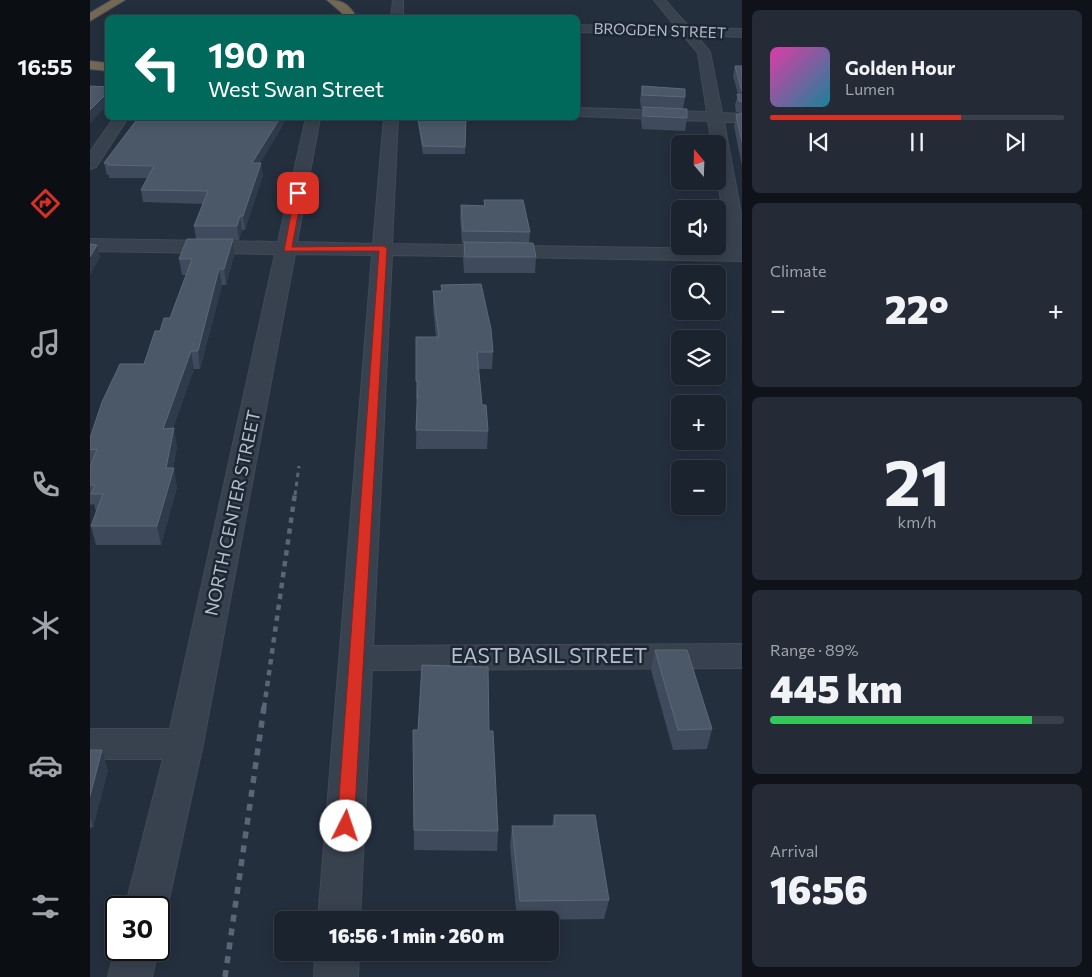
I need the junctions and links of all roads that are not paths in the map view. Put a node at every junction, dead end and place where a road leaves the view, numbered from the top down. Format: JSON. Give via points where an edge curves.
{"nodes":[{"id":1,"x":120,"y":0,"type":"edge"},
{"id":2,"x":332,"y":0,"type":"edge"},
{"id":3,"x":398,"y":0,"type":"edge"},
{"id":4,"x":659,"y":0,"type":"edge"},
{"id":5,"x":90,"y":4,"type":"edge"},
{"id":6,"x":348,"y":15,"type":"edge"},
{"id":7,"x":397,"y":15,"type":"edge"},
{"id":8,"x":90,"y":18,"type":"edge"},
{"id":9,"x":580,"y":29,"type":"edge"},
{"id":10,"x":685,"y":31,"type":"junction"},
{"id":11,"x":742,"y":33,"type":"edge"},
{"id":12,"x":90,"y":65,"type":"edge"},
{"id":13,"x":105,"y":67,"type":"edge"},
{"id":14,"x":580,"y":112,"type":"edge"},
{"id":15,"x":714,"y":117,"type":"junction"},
{"id":16,"x":742,"y":118,"type":"edge"},
{"id":17,"x":120,"y":120,"type":"edge"},
{"id":18,"x":313,"y":120,"type":"edge"},
{"id":19,"x":391,"y":120,"type":"edge"},
{"id":20,"x":90,"y":164,"type":"edge"},
{"id":21,"x":90,"y":244,"type":"edge"},
{"id":22,"x":383,"y":248,"type":"junction"},
{"id":23,"x":287,"y":249,"type":"junction"},
{"id":24,"x":741,"y":255,"type":"edge"},
{"id":25,"x":742,"y":656,"type":"edge"},
{"id":26,"x":356,"y":658,"type":"junction"},
{"id":27,"x":90,"y":744,"type":"edge"},
{"id":28,"x":185,"y":744,"type":"junction"},
{"id":29,"x":149,"y":896,"type":"edge"},
{"id":30,"x":340,"y":911,"type":"edge"},
{"id":31,"x":134,"y":961,"type":"edge"},
{"id":32,"x":337,"y":961,"type":"edge"},
{"id":33,"x":130,"y":977,"type":"edge"},
{"id":34,"x":336,"y":977,"type":"edge"}],
"edges":[{"from":1,"to":5,"type":"highway"},
{"from":1,"to":8,"type":"highway"},
{"from":2,"to":6,"type":"highway","via":[[344,7]]},
{"from":3,"to":7,"type":"street"},
{"from":4,"to":10,"type":"street"},
{"from":9,"to":10,"type":"street","name":"BROGDEN STREET"},
{"from":10,"to":11,"type":"street","name":"BROGDEN STREET"},
{"from":10,"to":15,"type":"street","via":[[704,52]]},
{"from":12,"to":13,"type":"highway"},
{"from":14,"to":15,"type":"street"},
{"from":15,"to":16,"type":"street"},
{"from":15,"to":24,"type":"street"},
{"from":17,"to":20,"type":"street"},
{"from":18,"to":23,"type":"street","name":"NORTH CENTER STREET"},
{"from":19,"to":22,"type":"street"},
{"from":21,"to":23,"type":"street"},
{"from":22,"to":23,"type":"street"},
{"from":22,"to":24,"type":"street"},
{"from":22,"to":26,"type":"street"},
{"from":23,"to":28,"type":"street","name":"NORTH CENTER STREET"},
{"from":25,"to":26,"type":"street","name":"EAST BASIL STREET"},
{"from":26,"to":30,"type":"street"},
{"from":27,"to":28,"type":"street"},
{"from":28,"to":29,"type":"street","name":"NORTH CENTER STREET"},
{"from":31,"to":33,"type":"street"},
{"from":32,"to":34,"type":"street"}]}
